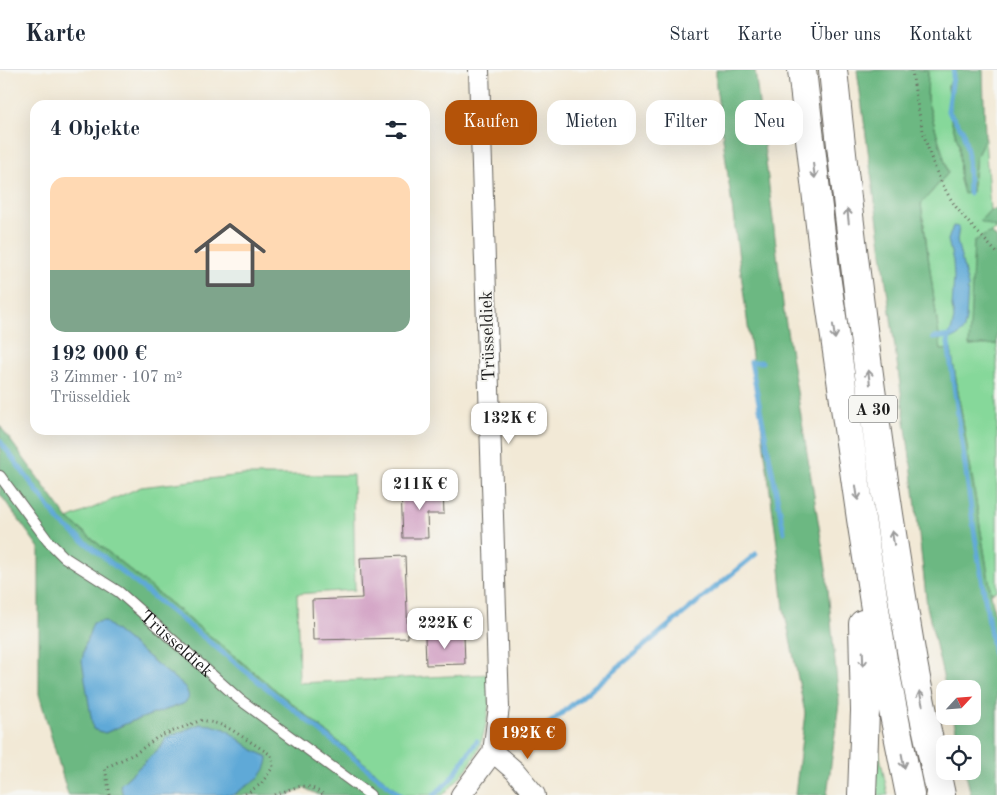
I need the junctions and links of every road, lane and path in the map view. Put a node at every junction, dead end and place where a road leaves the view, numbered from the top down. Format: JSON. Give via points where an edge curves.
{"nodes":[{"id":1,"x":479,"y":70,"type":"edge"},
{"id":2,"x":802,"y":70,"type":"edge"},
{"id":3,"x":833,"y":70,"type":"edge"},
{"id":4,"x":912,"y":70,"type":"edge"},
{"id":5,"x":997,"y":253,"type":"edge"},
{"id":6,"x":0,"y":476,"type":"edge"},
{"id":7,"x":867,"y":558,"type":"junction"},
{"id":8,"x":492,"y":752,"type":"junction"},
{"id":9,"x":110,"y":795,"type":"edge"},
{"id":10,"x":244,"y":795,"type":"edge"},
{"id":11,"x":275,"y":795,"type":"edge"},
{"id":12,"x":324,"y":795,"type":"edge"},
{"id":13,"x":370,"y":795,"type":"edge"},
{"id":14,"x":461,"y":795,"type":"edge"},
{"id":15,"x":535,"y":795,"type":"edge"},
{"id":16,"x":862,"y":795,"type":"edge"},
{"id":17,"x":910,"y":795,"type":"edge"},
{"id":18,"x":940,"y":795,"type":"edge"}],
"edges":[{"from":1,"to":8,"type":"street","name":"Trüsseldiek","via":[[498,634],[499,707]]},
{"from":2,"to":7,"type":"highway","number":"A 30","one_way":true,"via":[[825,268]]},
{"from":18,"to":3,"type":"highway","number":"A 30","one_way":true,"via":[[911,653],[878,450],[849,228]]},
{"from":4,"to":5,"type":"path","via":[[917,110],[937,175],[953,202]]},
{"from":6,"to":13,"type":"lane","name":"Trüsseldiek","via":[[48,541],[64,557],[119,592],[240,699]]},
{"from":7,"to":16,"type":"highway","one_way":true},
{"from":7,"to":17,"type":"highway","number":"A 30","one_way":true},
{"from":8,"to":14,"type":"street","name":"Trüsseldiek"},
{"from":8,"to":15,"type":"street"},
{"from":9,"to":10,"type":"path","via":[[105,768],[136,753],[158,737],[202,720],[232,730],[271,755],[272,767],[261,784]]},
{"from":11,"to":12,"type":"path","via":[[301,786],[313,787]]}]}
